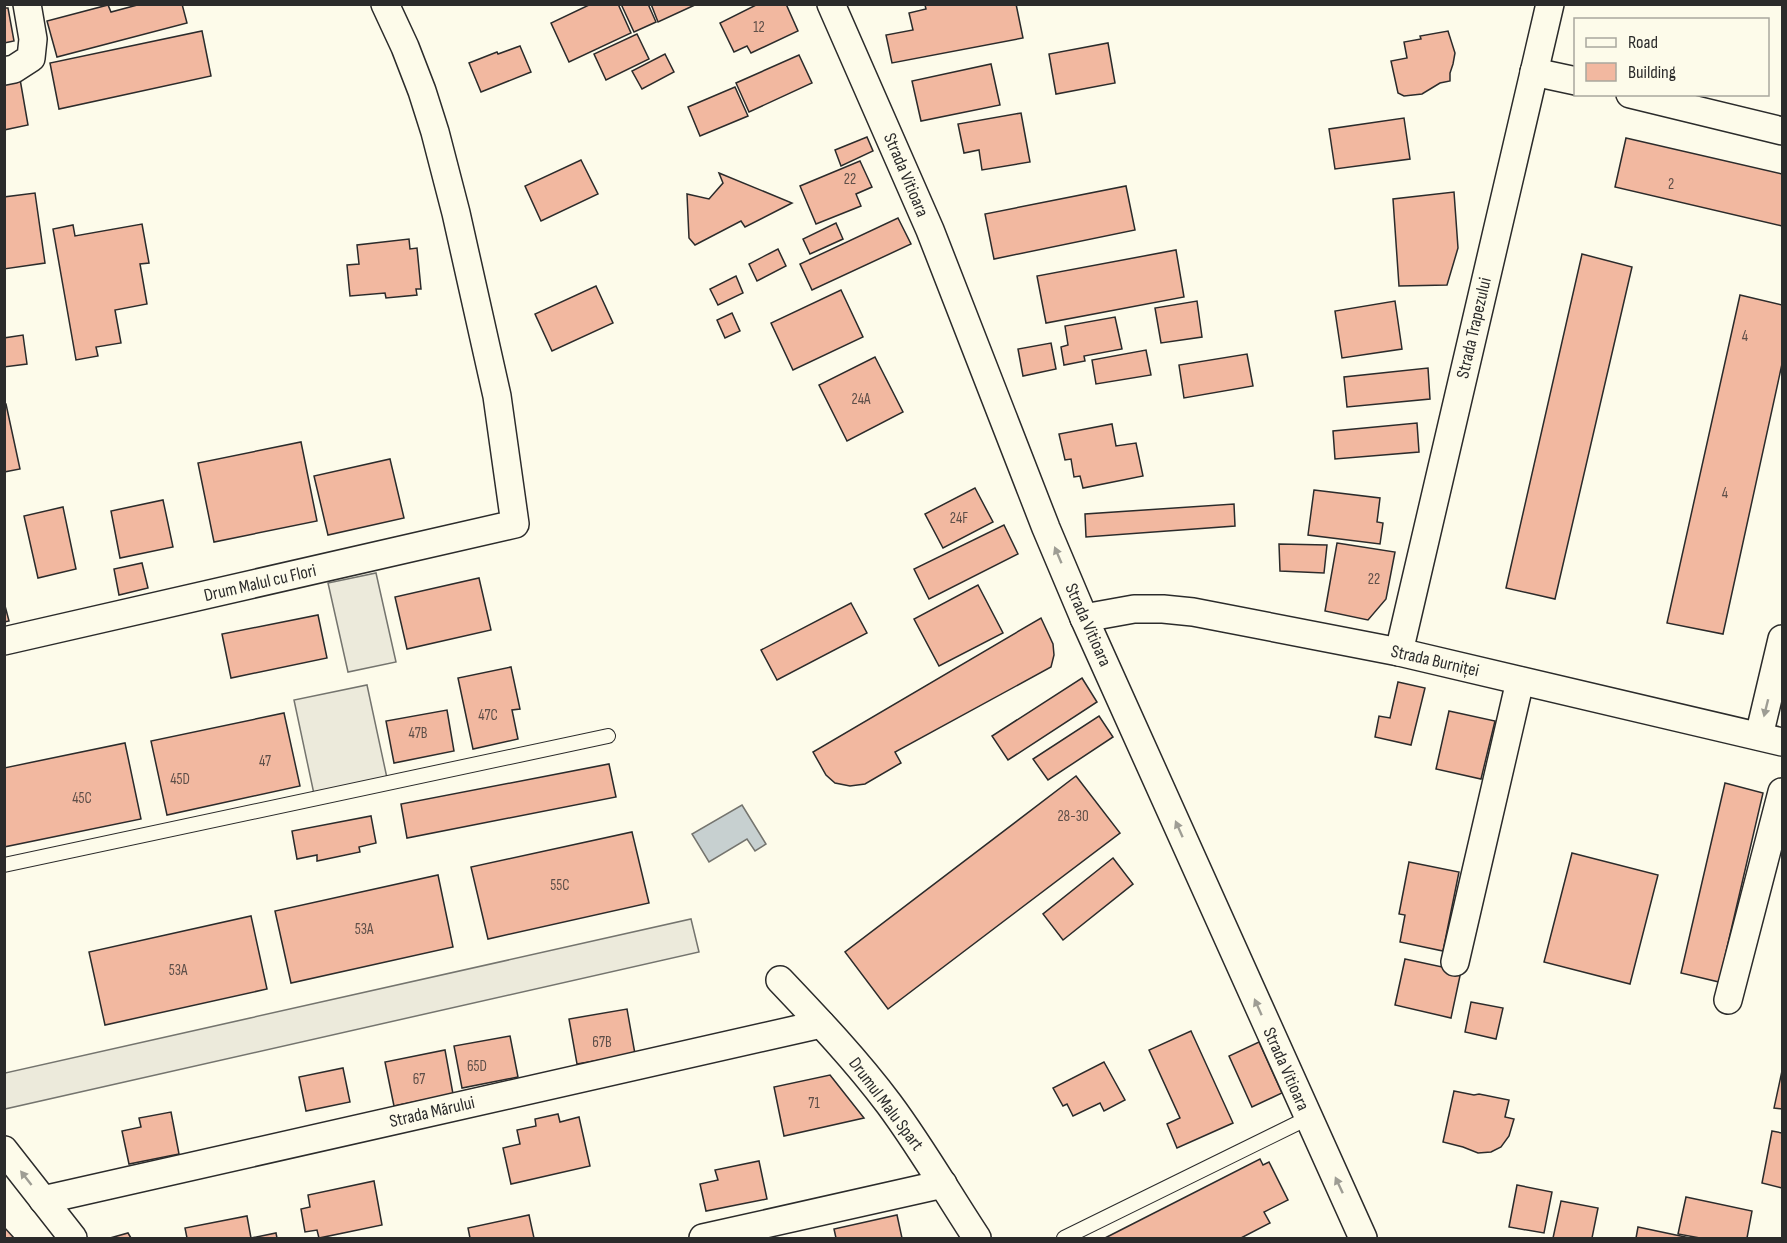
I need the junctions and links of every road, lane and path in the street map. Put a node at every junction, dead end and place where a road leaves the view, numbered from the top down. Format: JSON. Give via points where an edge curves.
{"nodes":[{"id":1,"x":27,"y":4,"type":"edge"},
{"id":2,"x":385,"y":4,"type":"edge"},
{"id":3,"x":831,"y":4,"type":"edge"},
{"id":4,"x":1550,"y":4,"type":"edge"},
{"id":5,"x":4,"y":71,"type":"edge"},
{"id":6,"x":1534,"y":72,"type":"junction"},
{"id":7,"x":1574,"y":81,"type":"edge"},
{"id":8,"x":1638,"y":96,"type":"edge"},
{"id":9,"x":1782,"y":131,"type":"edge"},
{"id":10,"x":1084,"y":618,"type":"junction"},
{"id":11,"x":1782,"y":639,"type":"edge"},
{"id":12,"x":4,"y":641,"type":"edge"},
{"id":13,"x":1399,"y":652,"type":"junction"},
{"id":14,"x":1520,"y":681,"type":"junction"},
{"id":15,"x":608,"y":736,"type":"dead end"},
{"id":16,"x":1771,"y":739,"type":"edge"},
{"id":17,"x":1782,"y":792,"type":"edge"},
{"id":18,"x":4,"y":865,"type":"edge"},
{"id":19,"x":1455,"y":962,"type":"dead end"},
{"id":20,"x":780,"y":980,"type":"dead end"},
{"id":21,"x":1728,"y":1000,"type":"dead end"},
{"id":22,"x":821,"y":1024,"type":"junction"},
{"id":23,"x":1308,"y":1118,"type":"junction"},
{"id":24,"x":4,"y":1150,"type":"edge"},
{"id":25,"x":943,"y":1184,"type":"junction"},
{"id":26,"x":44,"y":1200,"type":"junction"},
{"id":27,"x":73,"y":1239,"type":"edge"},
{"id":28,"x":703,"y":1239,"type":"edge"},
{"id":29,"x":977,"y":1239,"type":"edge"},
{"id":30,"x":1064,"y":1239,"type":"edge"},
{"id":31,"x":1363,"y":1239,"type":"edge"}],
"edges":[{"from":1,"to":5,"type":"street","via":[[33,39],[31,58]]},
{"from":2,"to":12,"type":"street","name":"Drum Malul cu Flori","via":[[422,91],[456,213],[497,396],[515,524]]},
{"from":10,"to":3,"type":"street","name":"Strada Vitioara","one_way":true,"via":[[930,230]]},
{"from":4,"to":6,"type":"street","name":"Strada Trapezului"},
{"from":6,"to":7,"type":"street"},
{"from":6,"to":13,"type":"street","name":"Strada Trapezului"},
{"from":8,"to":9,"type":"street"},
{"from":10,"to":13,"type":"street","name":"Strada Burniței","via":[[1134,609],[1193,612]]},
{"from":23,"to":10,"type":"street","name":"Strada Vitioara","one_way":true},
{"from":11,"to":16,"type":"street","one_way":true},
{"from":13,"to":14,"type":"street","name":"Strada Burniței"},
{"from":14,"to":16,"type":"street","name":"Strada Burniței"},
{"from":14,"to":19,"type":"street"},
{"from":15,"to":18,"type":"lane"},
{"from":17,"to":21,"type":"street"},
{"from":20,"to":22,"type":"street","name":"Drumul Malu Spart"},
{"from":22,"to":25,"type":"street","name":"Drumul Malu Spart","via":[[890,1106]]},
{"from":22,"to":26,"type":"street","name":"Strada Mărului"},
{"from":23,"to":30,"type":"lane"},
{"from":31,"to":23,"type":"street","name":"Strada Vitioara","one_way":true},
{"from":26,"to":24,"type":"street","one_way":true},
{"from":25,"to":28,"type":"street"},
{"from":25,"to":29,"type":"street","name":"Drumul Malu Spart"},
{"from":26,"to":27,"type":"street"}]}
